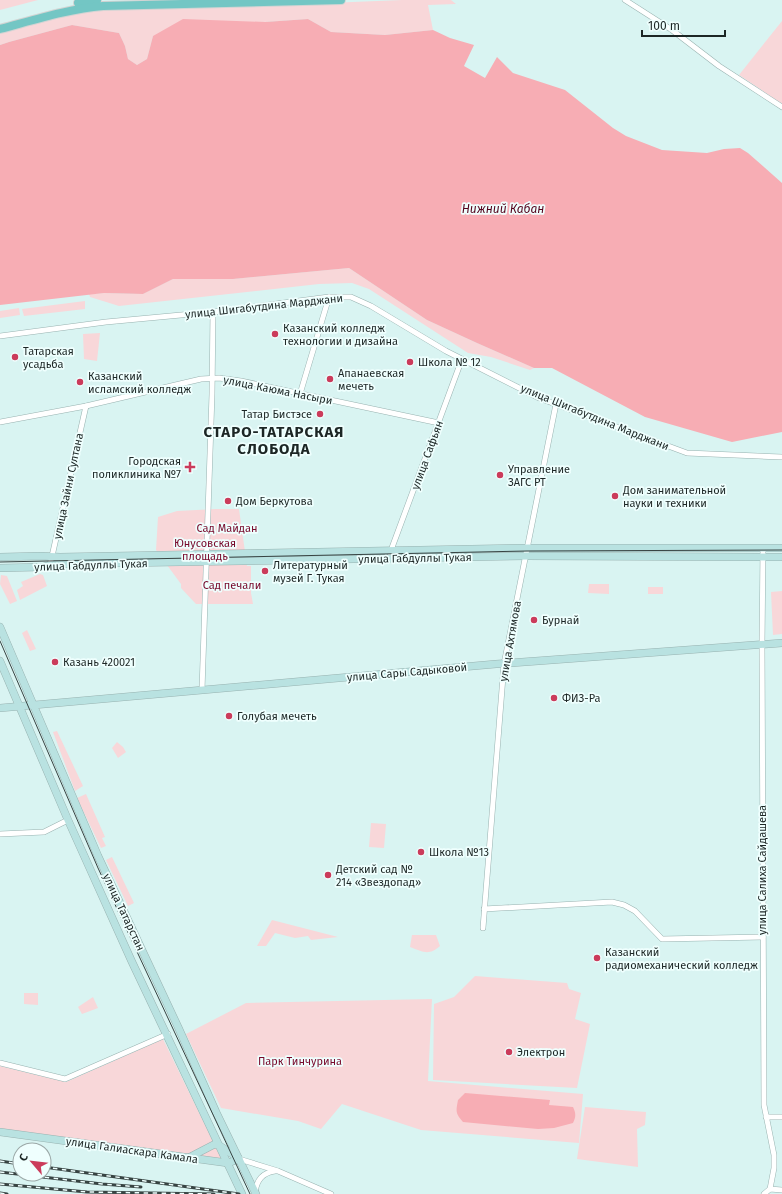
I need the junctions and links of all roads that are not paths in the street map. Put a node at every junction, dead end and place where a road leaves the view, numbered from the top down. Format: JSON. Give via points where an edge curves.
{"nodes":[{"id":1,"x":97,"y":0,"type":"edge"},
{"id":2,"x":341,"y":0,"type":"edge"},
{"id":3,"x":625,"y":0,"type":"edge"},
{"id":4,"x":78,"y":2,"type":"edge"},
{"id":5,"x":0,"y":24,"type":"edge"},
{"id":6,"x":0,"y":29,"type":"edge"},
{"id":7,"x":782,"y":107,"type":"edge"},
{"id":8,"x":330,"y":296,"type":"junction"},
{"id":9,"x":213,"y":312,"type":"junction"},
{"id":10,"x":0,"y":336,"type":"edge"},
{"id":11,"x":462,"y":359,"type":"junction"},
{"id":12,"x":212,"y":378,"type":"junction"},
{"id":13,"x":300,"y":394,"type":"junction"},
{"id":14,"x":556,"y":404,"type":"junction"},
{"id":15,"x":86,"y":406,"type":"junction"},
{"id":16,"x":0,"y":422,"type":"edge"},
{"id":17,"x":439,"y":423,"type":"junction"},
{"id":18,"x":782,"y":457,"type":"edge"},
{"id":19,"x":763,"y":548,"type":"junction"},
{"id":20,"x":782,"y":548,"type":"edge"},
{"id":21,"x":391,"y":551,"type":"junction"},
{"id":22,"x":527,"y":552,"type":"junction"},
{"id":23,"x":0,"y":557,"type":"edge"},
{"id":24,"x":52,"y":557,"type":"junction"},
{"id":25,"x":763,"y":557,"type":"junction"},
{"id":26,"x":782,"y":557,"type":"edge"},
{"id":27,"x":206,"y":558,"type":"junction"},
{"id":28,"x":388,"y":559,"type":"junction"},
{"id":29,"x":50,"y":565,"type":"junction"},
{"id":30,"x":0,"y":568,"type":"edge"},
{"id":31,"x":0,"y":627,"type":"edge"},
{"id":32,"x":782,"y":643,"type":"edge"},
{"id":33,"x":762,"y":644,"type":"junction"},
{"id":34,"x":0,"y":661,"type":"edge"},
{"id":35,"x":504,"y":664,"type":"junction"},
{"id":36,"x":202,"y":690,"type":"junction"},
{"id":37,"x":33,"y":704,"type":"junction"},
{"id":38,"x":20,"y":706,"type":"junction"},
{"id":39,"x":0,"y":708,"type":"edge"},
{"id":40,"x":68,"y":820,"type":"junction"},
{"id":41,"x":0,"y":834,"type":"edge"},
{"id":42,"x":484,"y":909,"type":"junction"},
{"id":43,"x":483,"y":928,"type":"dead end"},
{"id":44,"x":763,"y":937,"type":"junction"},
{"id":45,"x":179,"y":1029,"type":"junction"},
{"id":46,"x":168,"y":1034,"type":"junction"},
{"id":47,"x":0,"y":1063,"type":"edge"},
{"id":48,"x":766,"y":1116,"type":"junction"},
{"id":49,"x":782,"y":1117,"type":"edge"},
{"id":50,"x":0,"y":1132,"type":"edge"},
{"id":51,"x":220,"y":1146,"type":"junction"},
{"id":52,"x":188,"y":1158,"type":"junction"},
{"id":53,"x":239,"y":1159,"type":"junction"},
{"id":54,"x":228,"y":1163,"type":"junction"},
{"id":55,"x":278,"y":1171,"type":"junction"},
{"id":56,"x":770,"y":1189,"type":"junction"},
{"id":57,"x":782,"y":1190,"type":"edge"},
{"id":58,"x":255,"y":1193,"type":"edge"},
{"id":59,"x":242,"y":1194,"type":"edge"},
{"id":60,"x":331,"y":1194,"type":"edge"},
{"id":61,"x":764,"y":1194,"type":"edge"}],
"edges":[{"from":1,"to":4,"type":"main road"},
{"from":2,"to":6,"type":"main road","via":[[84,7]]},
{"from":3,"to":7,"type":"street"},
{"from":4,"to":5,"type":"main road"},
{"from":8,"to":9,"type":"street","name":"улица Шигабутдина Марджани"},
{"from":8,"to":11,"type":"street","name":"улица Шигабутдина Марджани","via":[[351,297],[362,301]]},
{"from":8,"to":13,"type":"street"},
{"from":9,"to":10,"type":"street","name":"улица Шигабутдина Марджани","via":[[106,322]]},
{"from":9,"to":12,"type":"street"},
{"from":11,"to":14,"type":"street","name":"улица Шигабутдина Марджани"},
{"from":11,"to":17,"type":"street","name":"улица Сафьян"},
{"from":12,"to":13,"type":"street","name":"улица Каюма Насыри","via":[[242,381]]},
{"from":12,"to":15,"type":"street","name":"улица Каюма Насыри"},
{"from":12,"to":27,"type":"street"},
{"from":13,"to":17,"type":"street","name":"улица Каюма Насыри"},
{"from":14,"to":18,"type":"street","name":"улица Шигабутдина Марджани","via":[[686,454]]},
{"from":14,"to":22,"type":"street","name":"улица Ахтямова"},
{"from":15,"to":16,"type":"street","name":"улица Каюма Насыри"},
{"from":15,"to":24,"type":"street","name":"улица Зайни Султана"},
{"from":17,"to":21,"type":"street","name":"улица Сафьян"},
{"from":19,"to":20,"type":"main road","name":"улица Габдуллы Тукая"},
{"from":19,"to":22,"type":"main road","name":"улица Габдуллы Тукая"},
{"from":19,"to":25,"type":"street","name":"улица Салиха Сайдашева"},
{"from":21,"to":22,"type":"main road","name":"улица Габдуллы Тукая"},
{"from":21,"to":27,"type":"main road","name":"улица Габдуллы Тукая"},
{"from":21,"to":28,"type":"street","name":"улица Сафьян"},
{"from":22,"to":25,"type":"main road","name":"улица Габдуллы Тукая"},
{"from":22,"to":28,"type":"main road","name":"улица Габдуллы Тукая"},
{"from":22,"to":35,"type":"street","name":"улица Ахтямова"},
{"from":23,"to":24,"type":"main road","name":"улица Габдуллы Тукая"},
{"from":24,"to":27,"type":"main road","name":"улица Габдуллы Тукая"},
{"from":24,"to":29,"type":"street","name":"улица Зайни Султана"},
{"from":25,"to":26,"type":"main road","name":"улица Габдуллы Тукая"},
{"from":25,"to":33,"type":"street","name":"улица Салиха Сайдашева"},
{"from":27,"to":28,"type":"main road","name":"улица Габдуллы Тукая"},
{"from":27,"to":29,"type":"main road","name":"улица Габдуллы Тукая"},
{"from":27,"to":36,"type":"street"},
{"from":29,"to":30,"type":"main road","name":"улица Габдуллы Тукая"},
{"from":31,"to":37,"type":"main road","name":"улица Татарстан"},
{"from":32,"to":33,"type":"main road","name":"улица Сары Садыковой"},
{"from":33,"to":35,"type":"main road","name":"улица Сары Садыковой"},
{"from":33,"to":44,"type":"street","name":"улица Салиха Сайдашева"},
{"from":34,"to":38,"type":"main road","name":"улица Татарстан"},
{"from":35,"to":36,"type":"main road","name":"улица Сары Садыковой"},
{"from":35,"to":42,"type":"street","name":"улица Ахтямова"},
{"from":36,"to":37,"type":"main road","name":"улица Сары Садыковой"},
{"from":37,"to":38,"type":"main road","name":"улица Сары Садыковой"},
{"from":37,"to":45,"type":"main road","name":"улица Татарстан","via":[[98,856]]},
{"from":38,"to":39,"type":"main road","name":"улица Сары Садыковой"},
{"from":38,"to":40,"type":"main road","name":"улица Татарстан"},
{"from":40,"to":41,"type":"street","via":[[44,832]]},
{"from":40,"to":46,"type":"main road","name":"улица Татарстан","via":[[132,962]]},
{"from":42,"to":43,"type":"street","name":"улица Ахтямова"},
{"from":42,"to":44,"type":"street","via":[[612,902],[635,911],[662,938]]},
{"from":44,"to":48,"type":"street","name":"улица Салиха Сайдашева"},
{"from":45,"to":46,"type":"main road"},
{"from":45,"to":53,"type":"main road","name":"улица Татарстан"},
{"from":46,"to":47,"type":"street","via":[[64,1079]]},
{"from":46,"to":51,"type":"main road","name":"улица Татарстан"},
{"from":48,"to":49,"type":"street"},
{"from":48,"to":56,"type":"street","name":"улица Салиха Сайдашева","via":[[774,1162]]},
{"from":50,"to":52,"type":"main road","name":"улица Галиаскара Камала"},
{"from":51,"to":52,"type":"main road","via":[[215,1144]]},
{"from":51,"to":53,"type":"main road"},
{"from":51,"to":54,"type":"main road","name":"улица Татарстан"},
{"from":52,"to":54,"type":"main road","name":"улица Галиаскара Камала"},
{"from":53,"to":54,"type":"main road","name":"улица Галиаскара Камала"},
{"from":53,"to":55,"type":"street"},
{"from":53,"to":58,"type":"main road","name":"улица Татарстан"},
{"from":54,"to":59,"type":"main road","name":"улица Татарстан"},
{"from":55,"to":58,"type":"street","via":[[262,1176],[257,1182]]},
{"from":55,"to":60,"type":"street"},
{"from":56,"to":57,"type":"street"},
{"from":56,"to":61,"type":"street"}]}
